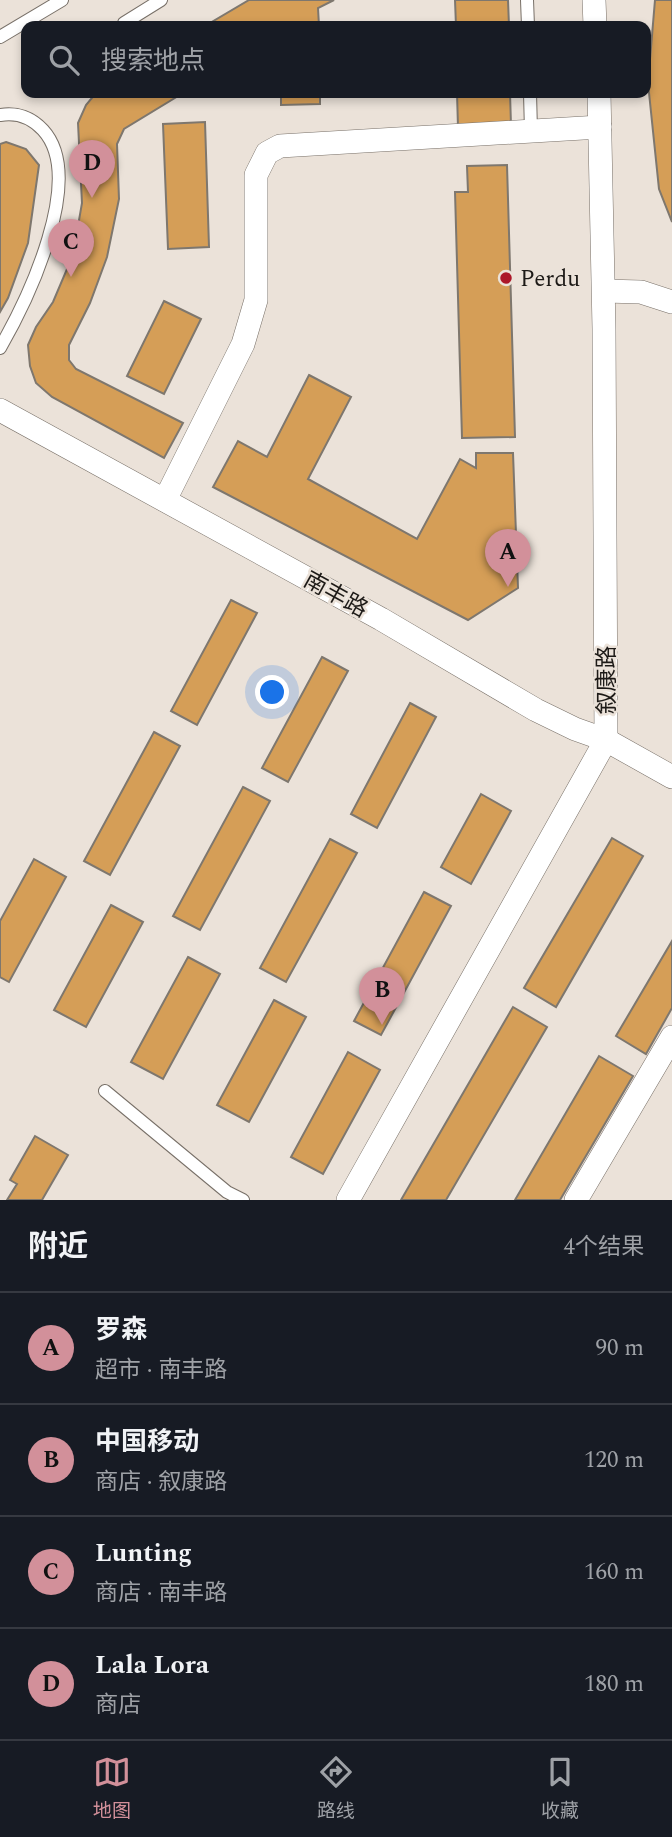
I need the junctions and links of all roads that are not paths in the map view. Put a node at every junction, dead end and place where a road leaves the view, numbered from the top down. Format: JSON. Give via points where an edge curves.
{"nodes":[{"id":1,"x":62,"y":0,"type":"edge"},
{"id":2,"x":161,"y":0,"type":"edge"},
{"id":3,"x":527,"y":0,"type":"edge"},
{"id":4,"x":594,"y":0,"type":"edge"},
{"id":5,"x":27,"y":21,"type":"edge"},
{"id":6,"x":127,"y":21,"type":"edge"},
{"id":7,"x":528,"y":21,"type":"edge"},
{"id":8,"x":596,"y":21,"type":"edge"},
{"id":9,"x":21,"y":24,"type":"edge"},
{"id":10,"x":0,"y":37,"type":"edge"},
{"id":11,"x":530,"y":98,"type":"edge"},
{"id":12,"x":599,"y":98,"type":"edge"},
{"id":13,"x":0,"y":115,"type":"edge"},
{"id":14,"x":600,"y":127,"type":"junction"},
{"id":15,"x":531,"y":131,"type":"junction"},
{"id":16,"x":604,"y":291,"type":"junction"},
{"id":17,"x":672,"y":302,"type":"edge"},
{"id":18,"x":0,"y":348,"type":"edge"},
{"id":19,"x":0,"y":410,"type":"edge"},
{"id":20,"x":165,"y":500,"type":"junction"},
{"id":21,"x":606,"y":740,"type":"junction"},
{"id":22,"x":672,"y":777,"type":"edge"},
{"id":23,"x":672,"y":1037,"type":"edge"},
{"id":24,"x":105,"y":1091,"type":"dead end"},
{"id":25,"x":243,"y":1200,"type":"edge"},
{"id":26,"x":348,"y":1200,"type":"edge"},
{"id":27,"x":576,"y":1200,"type":"edge"}],
"edges":[{"from":1,"to":5,"type":"lane"},
{"from":2,"to":6,"type":"lane"},
{"from":3,"to":7,"type":"lane"},
{"from":4,"to":8,"type":"street"},
{"from":9,"to":10,"type":"lane"},
{"from":11,"to":15,"type":"lane"},
{"from":12,"to":14,"type":"street","name":"叙康路"},
{"from":13,"to":18,"type":"lane","via":[[12,113],[34,121],[51,138],[59,174],[50,240],[23,308]]},
{"from":14,"to":15,"type":"street"},
{"from":14,"to":16,"type":"street","name":"叙康路"},
{"from":15,"to":20,"type":"street","via":[[280,146],[267,153],[256,175],[256,300],[243,344]]},
{"from":16,"to":17,"type":"street","via":[[641,292]]},
{"from":16,"to":21,"type":"street","name":"叙康路"},
{"from":19,"to":20,"type":"street","name":"南丰路"},
{"from":20,"to":21,"type":"street","name":"南丰路","via":[[536,710]]},
{"from":21,"to":22,"type":"street","name":"南丰路"},
{"from":21,"to":26,"type":"street","name":"叙康路"},
{"from":23,"to":27,"type":"street"},
{"from":24,"to":25,"type":"lane","via":[[227,1192]]}]}
